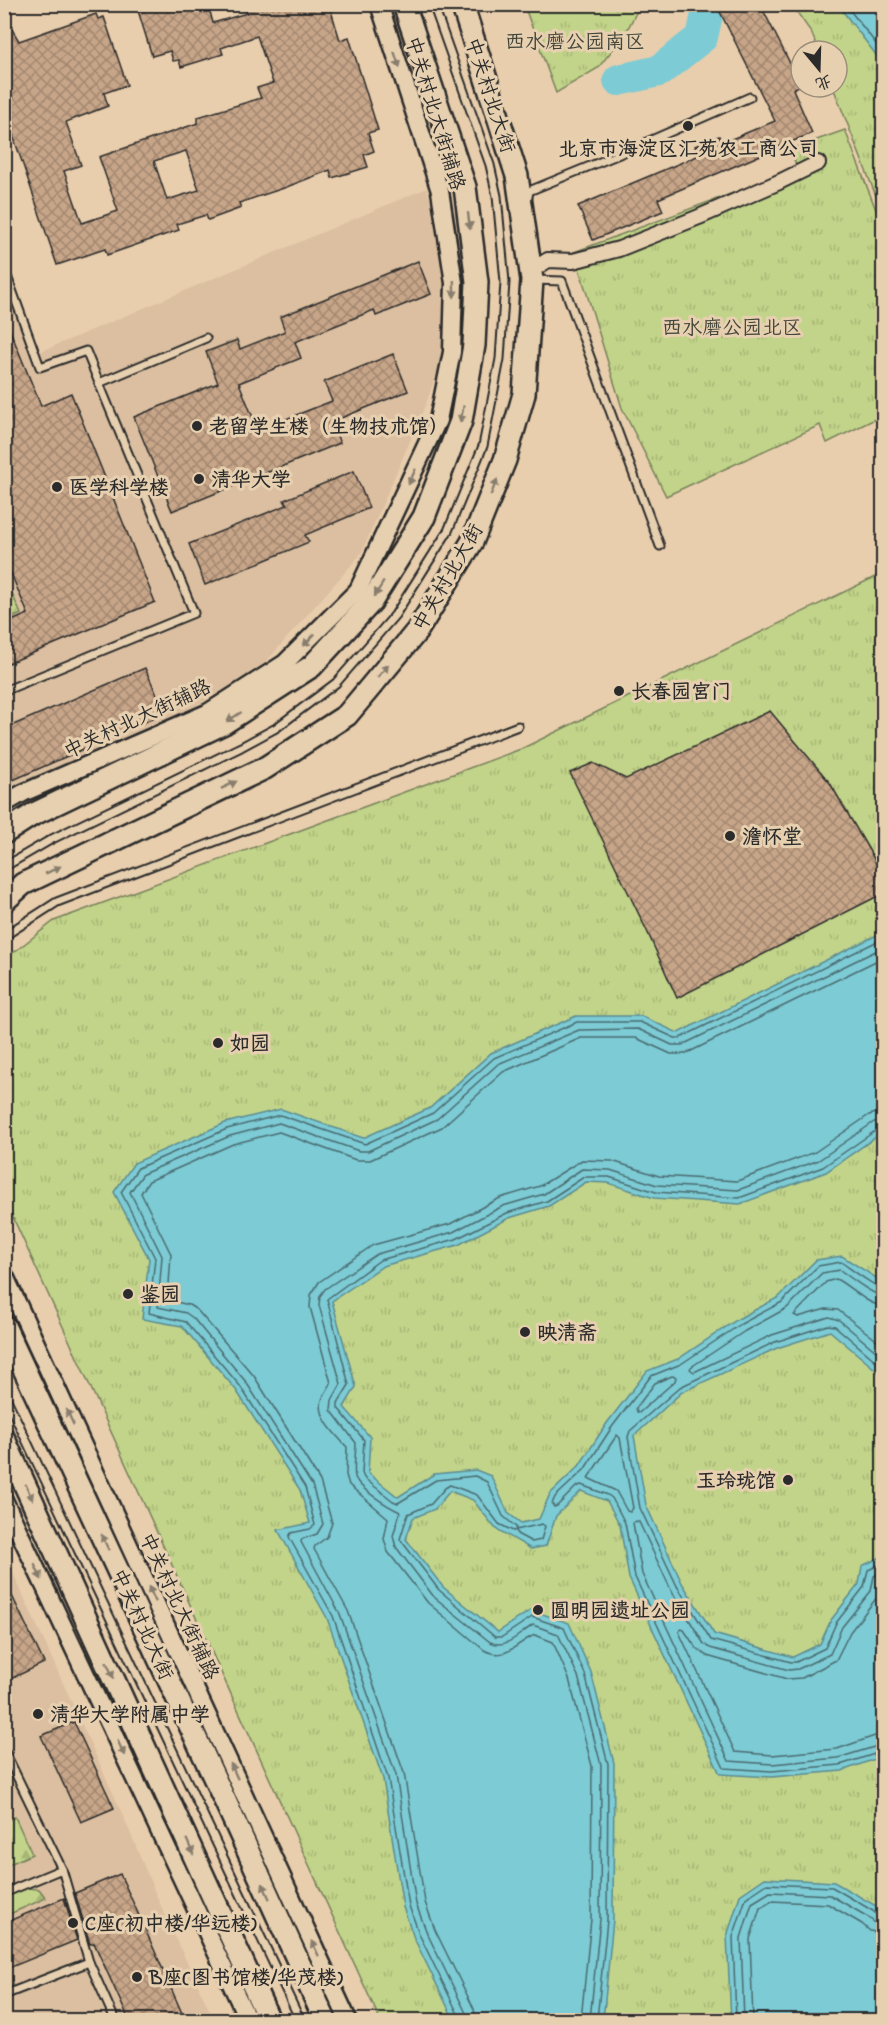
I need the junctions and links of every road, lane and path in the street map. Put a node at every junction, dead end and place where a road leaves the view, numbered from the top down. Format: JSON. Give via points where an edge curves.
{"nodes":[{"id":1,"x":379,"y":4,"type":"edge"},
{"id":2,"x":404,"y":4,"type":"edge"},
{"id":3,"x":433,"y":4,"type":"edge"},
{"id":4,"x":462,"y":4,"type":"edge"},
{"id":5,"x":750,"y":97,"type":"dead end"},
{"id":6,"x":818,"y":162,"type":"dead end"},
{"id":7,"x":523,"y":214,"type":"junction"},
{"id":8,"x":4,"y":268,"type":"edge"},
{"id":9,"x":531,"y":276,"type":"junction"},
{"id":10,"x":206,"y":338,"type":"dead end"},
{"id":11,"x":99,"y":383,"type":"junction"},
{"id":12,"x":660,"y":546,"type":"dead end"},
{"id":13,"x":4,"y":691,"type":"edge"},
{"id":14,"x":518,"y":726,"type":"dead end"},
{"id":15,"x":4,"y":804,"type":"edge"},
{"id":16,"x":4,"y":833,"type":"edge"},
{"id":17,"x":4,"y":867,"type":"edge"},
{"id":18,"x":4,"y":901,"type":"edge"},
{"id":19,"x":4,"y":936,"type":"edge"},
{"id":20,"x":4,"y":1274,"type":"edge"},
{"id":21,"x":4,"y":1326,"type":"edge"},
{"id":22,"x":4,"y":1393,"type":"edge"},
{"id":23,"x":5,"y":1443,"type":"edge"},
{"id":24,"x":4,"y":1500,"type":"edge"},
{"id":25,"x":4,"y":1750,"type":"edge"},
{"id":26,"x":62,"y":1869,"type":"junction"},
{"id":27,"x":4,"y":1893,"type":"edge"},
{"id":28,"x":89,"y":1962,"type":"junction"},
{"id":29,"x":4,"y":1995,"type":"edge"},
{"id":30,"x":115,"y":2020,"type":"edge"},
{"id":31,"x":248,"y":2020,"type":"edge"},
{"id":32,"x":269,"y":2020,"type":"edge"},
{"id":33,"x":300,"y":2020,"type":"edge"},
{"id":34,"x":325,"y":2020,"type":"edge"},
{"id":35,"x":348,"y":2020,"type":"edge"}],
"edges":[{"from":1,"to":15,"type":"street","name":"中关村北大街辅路","one_way":true,"via":[[440,191],[454,283],[452,352],[438,420],[405,492],[358,590],[285,663],[207,713]]},
{"from":2,"to":16,"type":"main road","one_way":true,"via":[[465,187],[477,282],[474,345],[461,421],[424,517],[371,602],[312,666],[225,723],[32,814]]},
{"from":3,"to":17,"type":"lane","name":"中关村北大街","via":[[490,165],[497,196],[505,282],[500,358],[483,446],[448,531],[394,615],[336,683],[268,733],[52,839]]},
{"from":4,"to":7,"type":"main road","name":"中关村北大街","via":[[517,176]]},
{"from":5,"to":7,"type":"lane","via":[[530,191]]},
{"from":6,"to":9,"type":"street","via":[[619,249],[573,261],[548,260]]},
{"from":7,"to":9,"type":"main road","name":"中关村北大街"},
{"from":8,"to":11,"type":"lane","via":[[40,367],[86,351]]},
{"from":9,"to":12,"type":"lane","via":[[562,281]]},
{"from":18,"to":9,"type":"main road","name":"中关村北大街","one_way":true,"via":[[22,884],[266,768],[347,715],[417,631],[472,542],[505,460],[524,394]]},
{"from":10,"to":11,"type":"lane"},
{"from":11,"to":13,"type":"lane","via":[[194,614]]},
{"from":14,"to":19,"type":"lane","via":[[57,902]]},
{"from":35,"to":20,"type":"street","name":"中关村北大街辅路","one_way":true},
{"from":34,"to":21,"type":"main road","name":"中关村北大街","one_way":true},
{"from":22,"to":33,"type":"lane","name":"中关村北大街"},
{"from":23,"to":32,"type":"main road","one_way":true},
{"from":24,"to":31,"type":"street","one_way":true},
{"from":25,"to":26,"type":"lane"},
{"from":26,"to":27,"type":"lane"},
{"from":26,"to":28,"type":"lane"},
{"from":28,"to":29,"type":"lane"},
{"from":28,"to":30,"type":"lane"}]}
